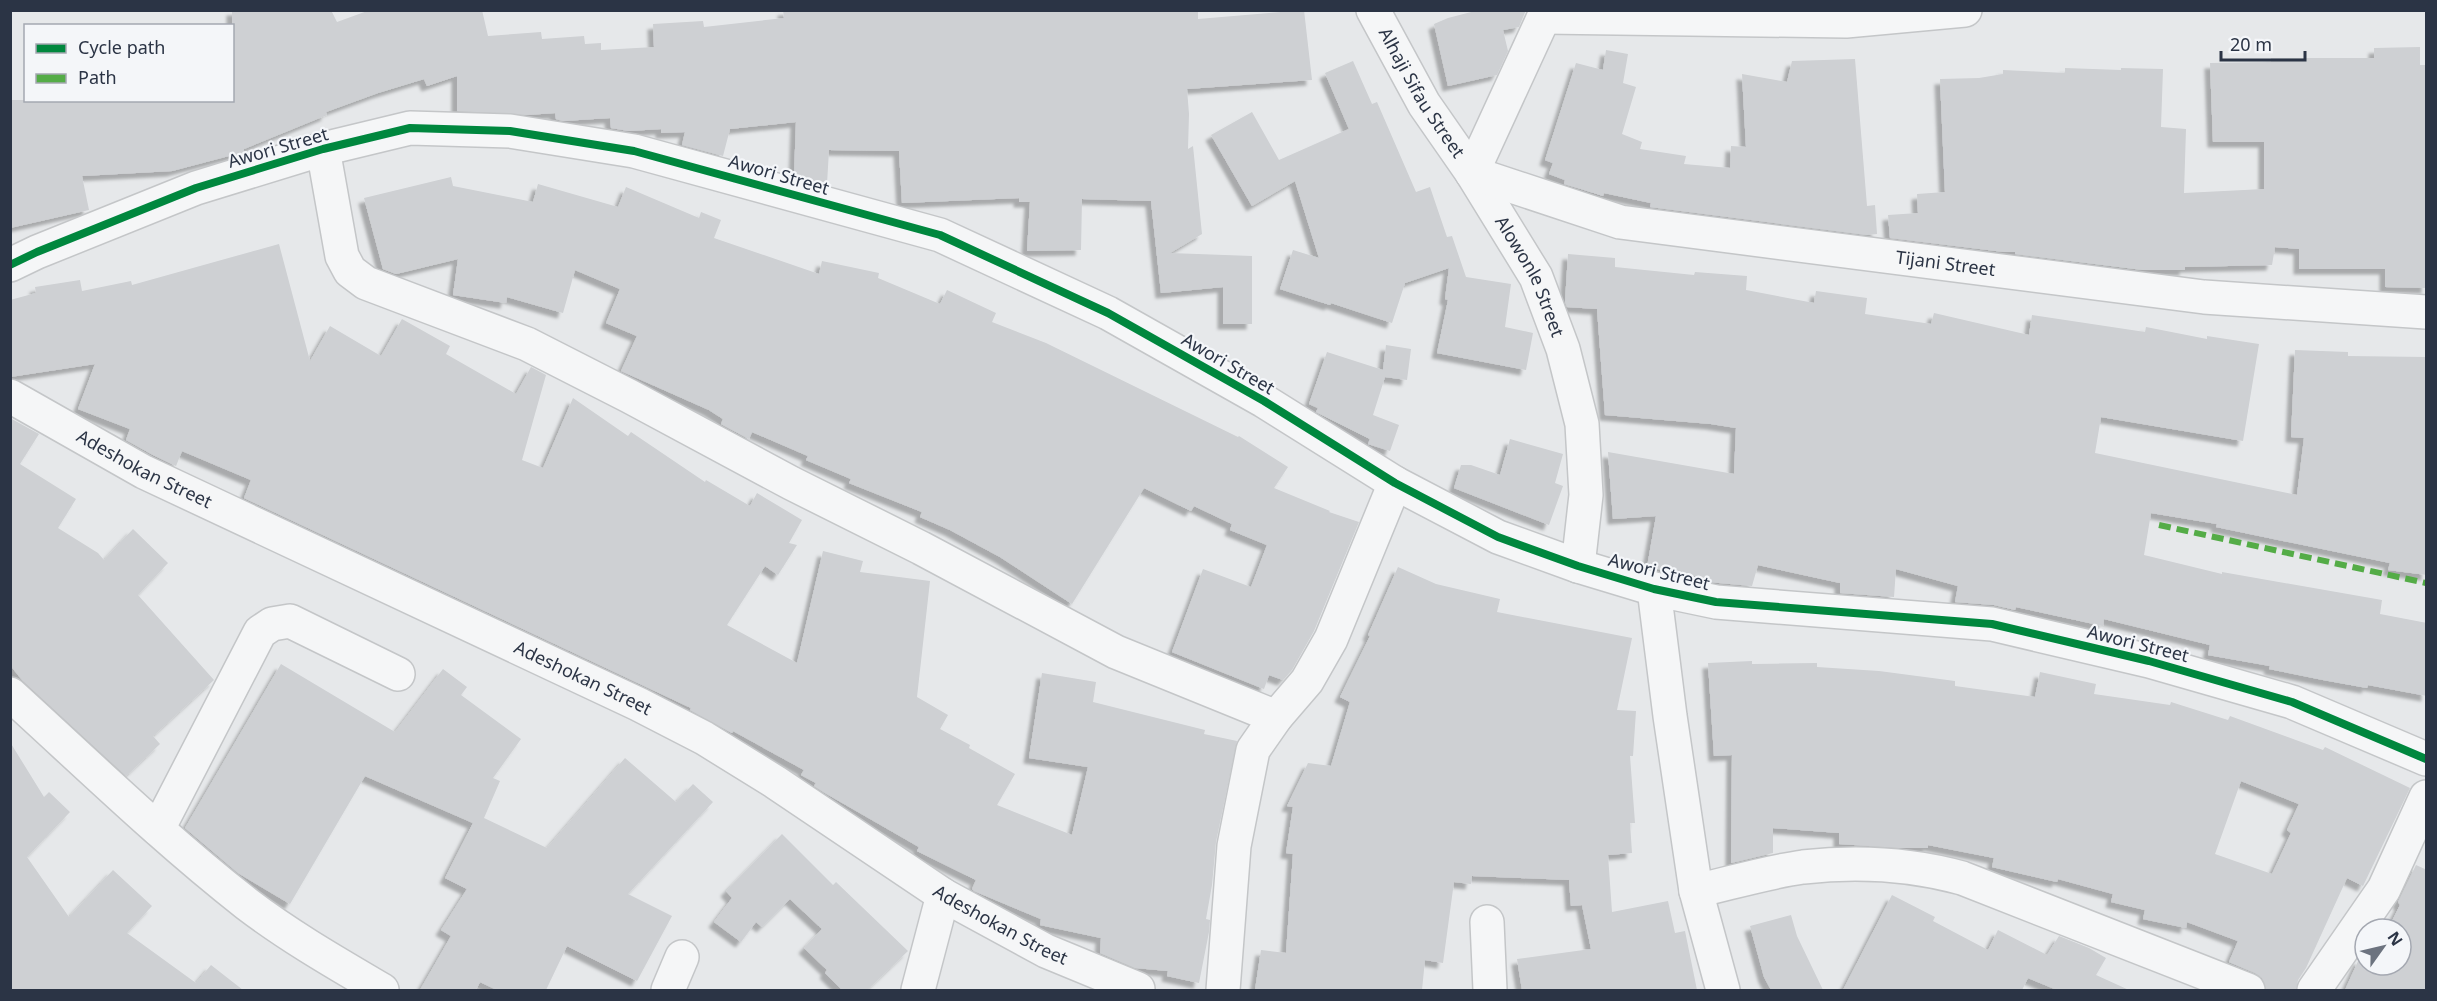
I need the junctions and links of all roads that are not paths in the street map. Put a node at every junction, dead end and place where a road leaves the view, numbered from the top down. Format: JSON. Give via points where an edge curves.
{"nodes":[{"id":1,"x":1373,"y":10,"type":"edge"},
{"id":2,"x":1965,"y":10,"type":"edge"},
{"id":3,"x":1546,"y":14,"type":"edge"},
{"id":4,"x":323,"y":149,"type":"junction"},
{"id":5,"x":1472,"y":173,"type":"junction"},
{"id":6,"x":10,"y":265,"type":"edge"},
{"id":7,"x":2427,"y":312,"type":"edge"},
{"id":8,"x":10,"y":396,"type":"edge"},
{"id":9,"x":1395,"y":483,"type":"junction"},
{"id":10,"x":1578,"y":566,"type":"junction"},
{"id":11,"x":1654,"y":589,"type":"junction"},
{"id":12,"x":398,"y":674,"type":"dead end"},
{"id":13,"x":10,"y":694,"type":"edge"},
{"id":14,"x":1276,"y":717,"type":"junction"},
{"id":15,"x":2427,"y":759,"type":"edge"},
{"id":16,"x":2427,"y":797,"type":"edge"},
{"id":17,"x":159,"y":829,"type":"junction"},
{"id":18,"x":1696,"y":891,"type":"junction"},
{"id":19,"x":943,"y":895,"type":"junction"},
{"id":20,"x":1487,"y":922,"type":"dead end"},
{"id":21,"x":682,"y":957,"type":"dead end"},
{"id":22,"x":1138,"y":989,"type":"edge"},
{"id":23,"x":382,"y":990,"type":"edge"},
{"id":24,"x":668,"y":990,"type":"edge"},
{"id":25,"x":918,"y":990,"type":"edge"},
{"id":26,"x":1223,"y":990,"type":"edge"},
{"id":27,"x":1490,"y":990,"type":"edge"},
{"id":28,"x":1723,"y":990,"type":"edge"},
{"id":29,"x":2248,"y":990,"type":"edge"},
{"id":30,"x":2314,"y":990,"type":"edge"}],
"edges":[{"from":1,"to":5,"type":"street","name":"Alhaji Sifau Street","via":[[1424,104]]},
{"from":2,"to":3,"type":"street","via":[[1846,21]]},
{"from":3,"to":5,"type":"street"},
{"from":4,"to":6,"type":"street","name":"Awori Street","via":[[195,188]]},
{"from":4,"to":9,"type":"street","name":"Awori Street","via":[[410,128],[510,131],[634,151],[940,235],[1108,313],[1264,401]]},
{"from":4,"to":14,"type":"street","via":[[342,256],[350,271],[366,283],[527,344],[1116,652]]},
{"from":5,"to":7,"type":"street","name":"Tijani Street","via":[[1620,222],[2204,297]]},
{"from":5,"to":10,"type":"street","name":"Alowonle Street","via":[[1536,277],[1563,349],[1582,424],[1586,495]]},
{"from":8,"to":19,"type":"street","name":"Adeshokan Street","via":[[144,472],[704,738]]},
{"from":9,"to":10,"type":"street","name":"Awori Street","via":[[1498,537]]},
{"from":9,"to":14,"type":"street","via":[[1330,639],[1307,681]]},
{"from":10,"to":11,"type":"street","name":"Awori Street"},
{"from":11,"to":15,"type":"street","name":"Awori Street","via":[[1716,602],[1992,624],[2149,661],[2292,702]]},
{"from":11,"to":18,"type":"street"},
{"from":12,"to":17,"type":"street","via":[[290,621],[272,624],[260,632]]},
{"from":13,"to":17,"type":"street"},
{"from":14,"to":26,"type":"street","via":[[1253,750],[1234,846]]},
{"from":16,"to":30,"type":"street","via":[[2384,889]]},
{"from":17,"to":23,"type":"street","via":[[248,904]]},
{"from":18,"to":28,"type":"street"},
{"from":18,"to":29,"type":"street","via":[[1803,867],[1882,864],[1926,868],[1962,878]]},
{"from":19,"to":22,"type":"street","name":"Adeshokan Street","via":[[1047,951]]},
{"from":19,"to":25,"type":"street"},
{"from":20,"to":27,"type":"street"},
{"from":21,"to":24,"type":"street"}]}
